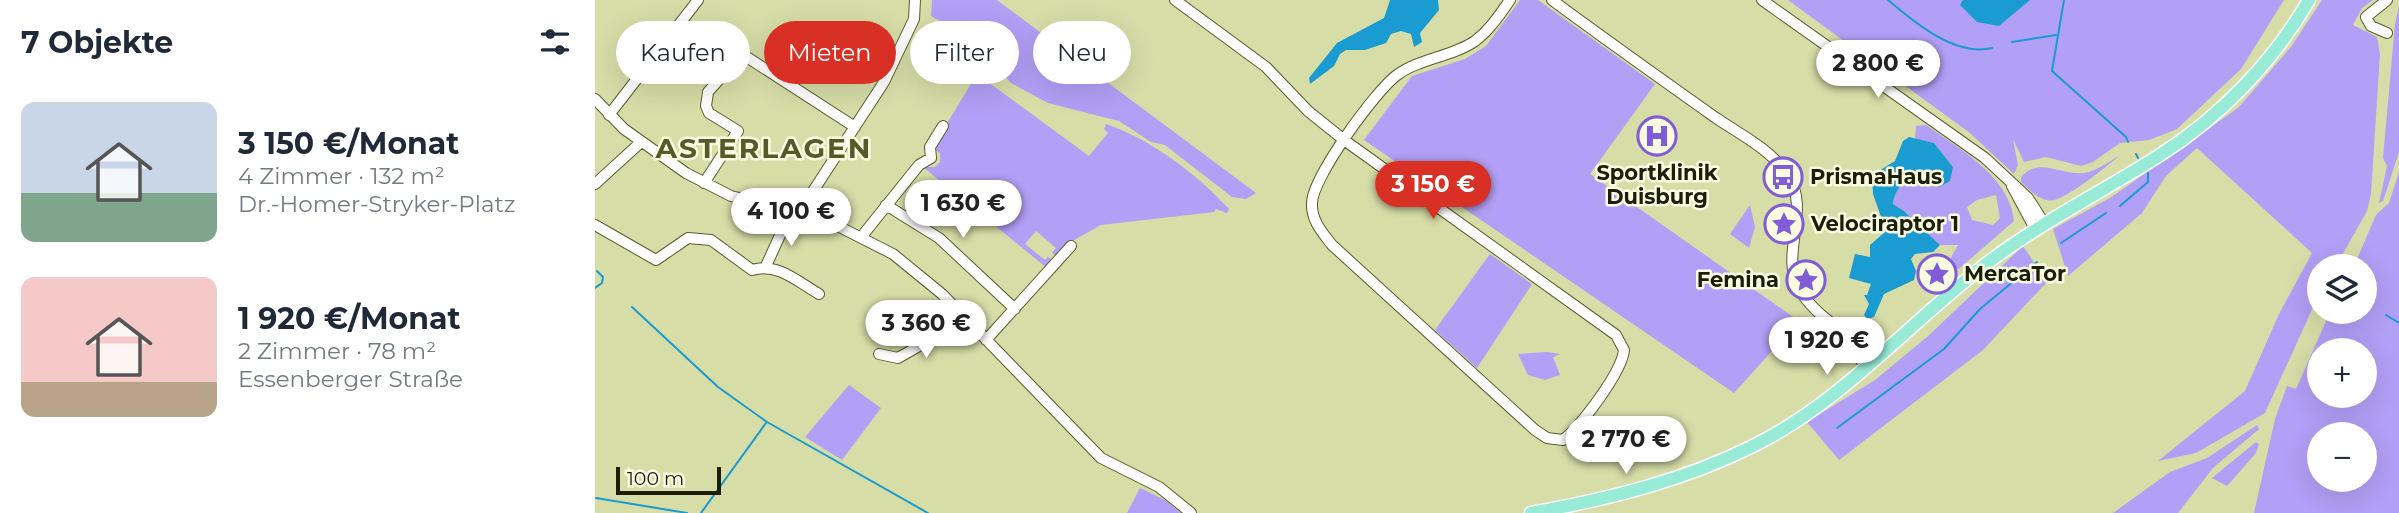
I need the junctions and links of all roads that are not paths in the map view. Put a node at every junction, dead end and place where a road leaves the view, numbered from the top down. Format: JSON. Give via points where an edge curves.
{"nodes":[{"id":1,"x":698,"y":0,"type":"edge"},
{"id":2,"x":915,"y":0,"type":"edge"},
{"id":3,"x":1175,"y":0,"type":"edge"},
{"id":4,"x":1510,"y":0,"type":"edge"},
{"id":5,"x":1552,"y":0,"type":"edge"},
{"id":6,"x":1762,"y":0,"type":"edge"},
{"id":7,"x":2309,"y":0,"type":"edge"},
{"id":8,"x":2387,"y":0,"type":"edge"},
{"id":9,"x":2387,"y":33,"type":"dead end"},
{"id":10,"x":595,"y":99,"type":"edge"},
{"id":11,"x":609,"y":115,"type":"junction"},
{"id":12,"x":943,"y":125,"type":"dead end"},
{"id":13,"x":855,"y":127,"type":"junction"},
{"id":14,"x":1344,"y":140,"type":"junction"},
{"id":15,"x":640,"y":143,"type":"junction"},
{"id":16,"x":704,"y":183,"type":"junction"},
{"id":17,"x":595,"y":184,"type":"edge"},
{"id":18,"x":886,"y":205,"type":"junction"},
{"id":19,"x":795,"y":214,"type":"junction"},
{"id":20,"x":595,"y":225,"type":"edge"},
{"id":21,"x":2039,"y":226,"type":"junction"},
{"id":22,"x":862,"y":236,"type":"junction"},
{"id":23,"x":1071,"y":246,"type":"dead end"},
{"id":24,"x":766,"y":266,"type":"junction"},
{"id":25,"x":819,"y":294,"type":"dead end"},
{"id":26,"x":957,"y":309,"type":"junction"},
{"id":27,"x":1015,"y":309,"type":"junction"},
{"id":28,"x":1844,"y":333,"type":"junction"},
{"id":29,"x":986,"y":340,"type":"junction"},
{"id":30,"x":879,"y":354,"type":"dead end"},
{"id":31,"x":1876,"y":359,"type":"junction"},
{"id":32,"x":1866,"y":368,"type":"junction"},
{"id":33,"x":1191,"y":513,"type":"edge"},
{"id":34,"x":1531,"y":513,"type":"edge"}],
"edges":[{"from":1,"to":11,"type":"street"},
{"from":2,"to":13,"type":"street","via":[[914,19],[884,82]]},
{"from":3,"to":14,"type":"street","via":[[1266,67]]},
{"from":4,"to":14,"type":"street","via":[[1475,41],[1394,77]]},
{"from":5,"to":28,"type":"street","via":[[1784,170],[1799,203],[1794,276],[1801,292]]},
{"from":6,"to":21,"type":"street","via":[[1985,158],[2010,183]]},
{"from":7,"to":21,"type":"main road","via":[[2261,68],[2199,128]]},
{"from":8,"to":9,"type":"street","via":[[2365,17],[2371,26]]},
{"from":10,"to":11,"type":"street"},
{"from":11,"to":15,"type":"street"},
{"from":12,"to":18,"type":"street","via":[[929,147],[932,158],[919,165]]},
{"from":13,"to":16,"type":"street","via":[[742,54],[708,92],[709,113],[737,131]]},
{"from":13,"to":19,"type":"street"},
{"from":14,"to":14,"type":"street","via":[[1616,335],[1624,350],[1620,366],[1563,440],[1535,430],[1332,245],[1319,228],[1311,205],[1316,184]]},
{"from":15,"to":16,"type":"street"},
{"from":15,"to":17,"type":"street"},
{"from":16,"to":19,"type":"street","via":[[731,196]]},
{"from":18,"to":22,"type":"street"},
{"from":18,"to":27,"type":"street","via":[[939,238]]},
{"from":19,"to":22,"type":"street","via":[[824,219]]},
{"from":19,"to":24,"type":"street","via":[[786,222]]},
{"from":20,"to":24,"type":"street","via":[[656,260],[678,243],[699,237],[721,246],[752,270]]},
{"from":21,"to":31,"type":"main road","via":[[1940,302]]},
{"from":22,"to":26,"type":"street","via":[[909,266]]},
{"from":23,"to":27,"type":"street"},
{"from":24,"to":25,"type":"street"},
{"from":26,"to":29,"type":"street"},
{"from":26,"to":30,"type":"street","via":[[915,349],[892,359]]},
{"from":27,"to":29,"type":"street"},
{"from":28,"to":31,"type":"street"},
{"from":28,"to":32,"type":"street"},
{"from":29,"to":33,"type":"street","via":[[1101,458],[1159,487]]},
{"from":31,"to":32,"type":"main road"},
{"from":32,"to":34,"type":"main road","via":[[1780,431],[1726,458],[1659,484]]}]}
